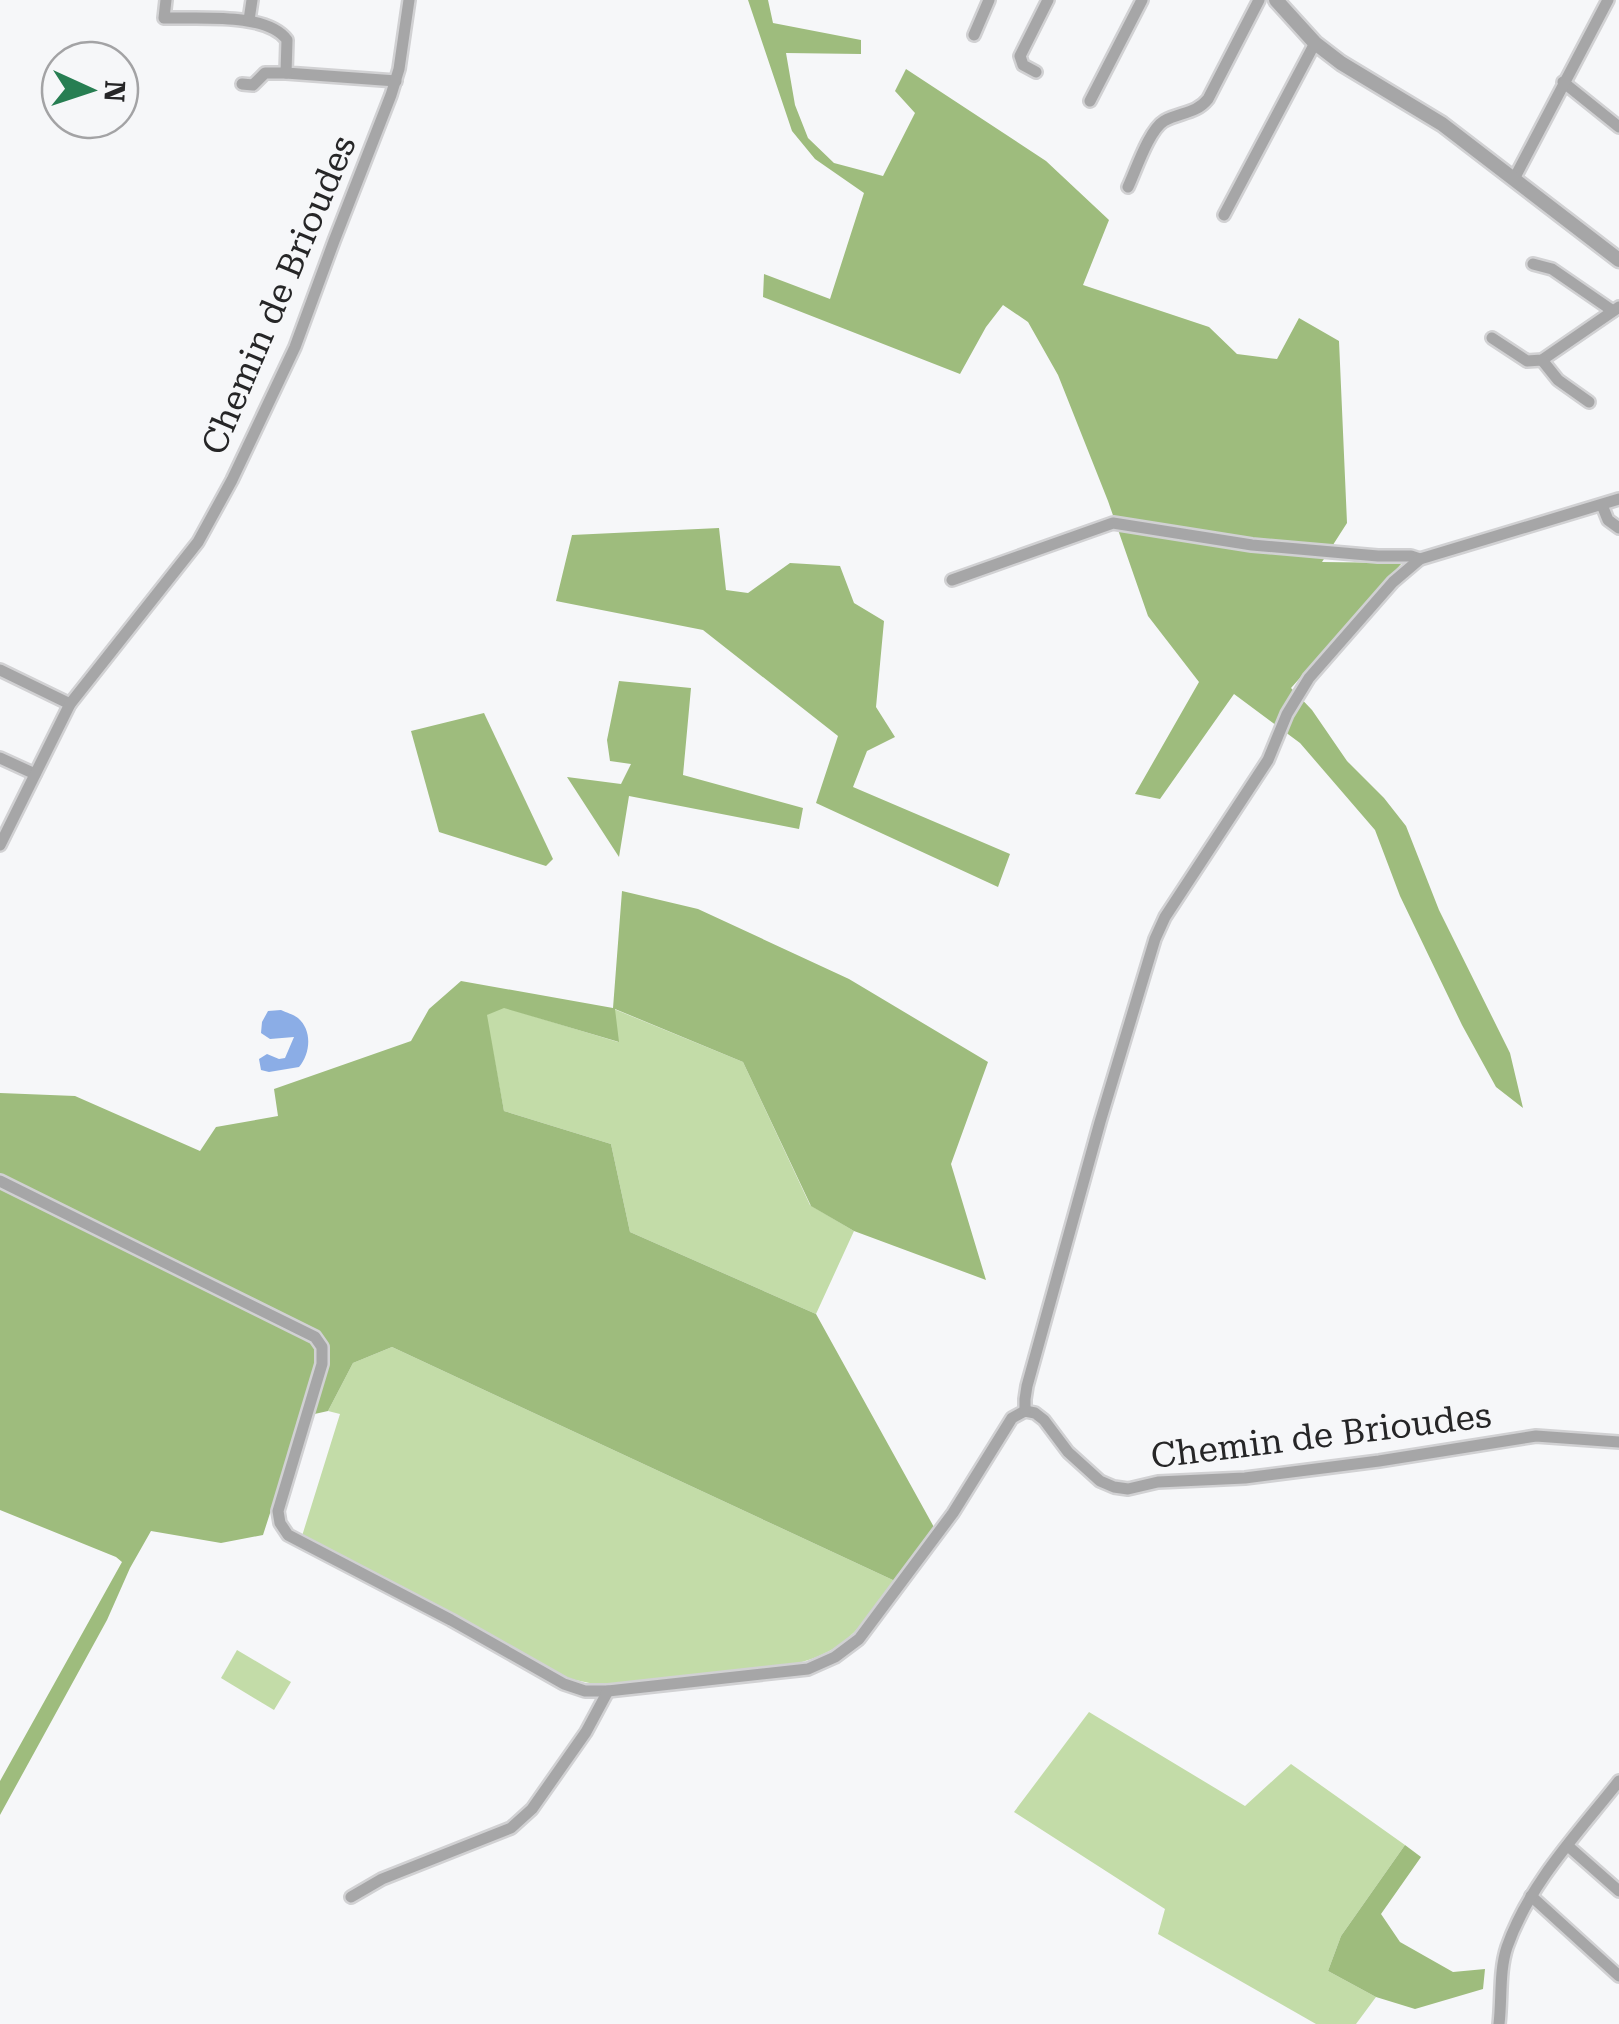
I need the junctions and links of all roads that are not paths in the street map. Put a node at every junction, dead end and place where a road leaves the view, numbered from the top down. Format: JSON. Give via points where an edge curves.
{"nodes":[{"id":1,"x":166,"y":0,"type":"edge"},
{"id":2,"x":252,"y":0,"type":"edge"},
{"id":3,"x":409,"y":0,"type":"edge"},
{"id":4,"x":989,"y":0,"type":"edge"},
{"id":5,"x":1048,"y":0,"type":"edge"},
{"id":6,"x":1142,"y":0,"type":"edge"},
{"id":7,"x":1258,"y":0,"type":"edge"},
{"id":8,"x":1276,"y":0,"type":"edge"},
{"id":9,"x":1608,"y":0,"type":"edge"},
{"id":10,"x":249,"y":20,"type":"junction"},
{"id":11,"x":974,"y":35,"type":"dead end"},
{"id":12,"x":1314,"y":44,"type":"junction"},
{"id":13,"x":1036,"y":72,"type":"dead end"},
{"id":14,"x":286,"y":73,"type":"junction"},
{"id":15,"x":396,"y":80,"type":"junction"},
{"id":16,"x":1563,"y":82,"type":"junction"},
{"id":17,"x":242,"y":84,"type":"dead end"},
{"id":18,"x":1090,"y":101,"type":"dead end"},
{"id":19,"x":1619,"y":126,"type":"edge"},
{"id":20,"x":352,"y":156,"type":"dead end"},
{"id":21,"x":366,"y":159,"type":"junction"},
{"id":22,"x":1514,"y":179,"type":"junction"},
{"id":23,"x":1128,"y":187,"type":"dead end"},
{"id":24,"x":1224,"y":214,"type":"dead end"},
{"id":25,"x":1619,"y":260,"type":"edge"},
{"id":26,"x":1533,"y":264,"type":"dead end"},
{"id":27,"x":1616,"y":309,"type":"edge"},
{"id":28,"x":1492,"y":338,"type":"dead end"},
{"id":29,"x":1542,"y":360,"type":"junction"},
{"id":30,"x":1589,"y":402,"type":"dead end"},
{"id":31,"x":1619,"y":499,"type":"edge"},
{"id":32,"x":1602,"y":505,"type":"junction"},
{"id":33,"x":1619,"y":528,"type":"edge"},
{"id":34,"x":1420,"y":559,"type":"junction"},
{"id":35,"x":952,"y":580,"type":"dead end"},
{"id":36,"x":0,"y":670,"type":"edge"},
{"id":37,"x":70,"y":704,"type":"junction"},
{"id":38,"x":0,"y":758,"type":"edge"},
{"id":39,"x":35,"y":774,"type":"junction"},
{"id":40,"x":0,"y":845,"type":"edge"},
{"id":41,"x":0,"y":1181,"type":"edge"},
{"id":42,"x":1026,"y":1410,"type":"junction"},
{"id":43,"x":1619,"y":1442,"type":"edge"},
{"id":44,"x":608,"y":1692,"type":"junction"},
{"id":45,"x":1619,"y":1781,"type":"edge"},
{"id":46,"x":1568,"y":1846,"type":"junction"},
{"id":47,"x":1619,"y":1892,"type":"edge"},
{"id":48,"x":351,"y":1896,"type":"dead end"},
{"id":49,"x":1531,"y":1896,"type":"junction"},
{"id":50,"x":1619,"y":1976,"type":"edge"},
{"id":51,"x":1500,"y":2024,"type":"edge"}],
"edges":[{"from":1,"to":10,"type":"street","via":[[164,18]]},
{"from":2,"to":10,"type":"street"},
{"from":3,"to":15,"type":"street","name":"Chemin de Brioudes"},
{"from":4,"to":11,"type":"street"},
{"from":5,"to":13,"type":"street","via":[[1020,56]]},
{"from":6,"to":18,"type":"street"},
{"from":7,"to":23,"type":"street","via":[[1208,98],[1157,128]]},
{"from":8,"to":12,"type":"street"},
{"from":9,"to":16,"type":"street"},
{"from":10,"to":14,"type":"street","via":[[287,40]]},
{"from":12,"to":22,"type":"street","via":[[1442,124]]},
{"from":12,"to":24,"type":"street"},
{"from":14,"to":15,"type":"street"},
{"from":14,"to":17,"type":"street"},
{"from":15,"to":21,"type":"street","name":"Chemin de Brioudes"},
{"from":16,"to":19,"type":"street"},
{"from":16,"to":22,"type":"street"},
{"from":20,"to":21,"type":"street"},
{"from":21,"to":37,"type":"street","name":"Chemin de Brioudes","via":[[295,346],[232,480],[198,542]]},
{"from":22,"to":25,"type":"street"},
{"from":26,"to":27,"type":"street"},
{"from":27,"to":29,"type":"street"},
{"from":28,"to":29,"type":"street","via":[[1527,361]]},
{"from":29,"to":30,"type":"street"},
{"from":31,"to":32,"type":"street"},
{"from":32,"to":33,"type":"street"},
{"from":32,"to":34,"type":"street"},
{"from":34,"to":35,"type":"street","via":[[1252,545],[1113,523]]},
{"from":34,"to":42,"type":"street","via":[[1310,678],[1268,760],[1165,916],[1089,1159]]},
{"from":36,"to":37,"type":"street"},
{"from":37,"to":39,"type":"street","name":"Chemin de Brioudes"},
{"from":38,"to":39,"type":"street"},
{"from":39,"to":40,"type":"street","name":"Chemin de Brioudes"},
{"from":41,"to":44,"type":"street","via":[[315,1337],[322,1364],[278,1511],[288,1535],[564,1684]]},
{"from":42,"to":43,"type":"street","name":"Chemin de Brioudes","via":[[1044,1420],[1100,1480],[1128,1489],[1379,1462],[1536,1436]]},
{"from":42,"to":44,"type":"street","via":[[1012,1418],[876,1618],[835,1658],[808,1669]]},
{"from":44,"to":48,"type":"street","via":[[532,1809],[511,1828]]},
{"from":45,"to":46,"type":"street"},
{"from":46,"to":47,"type":"street"},
{"from":46,"to":49,"type":"street"},
{"from":49,"to":50,"type":"street"},
{"from":49,"to":51,"type":"street","via":[[1507,1949]]}]}
